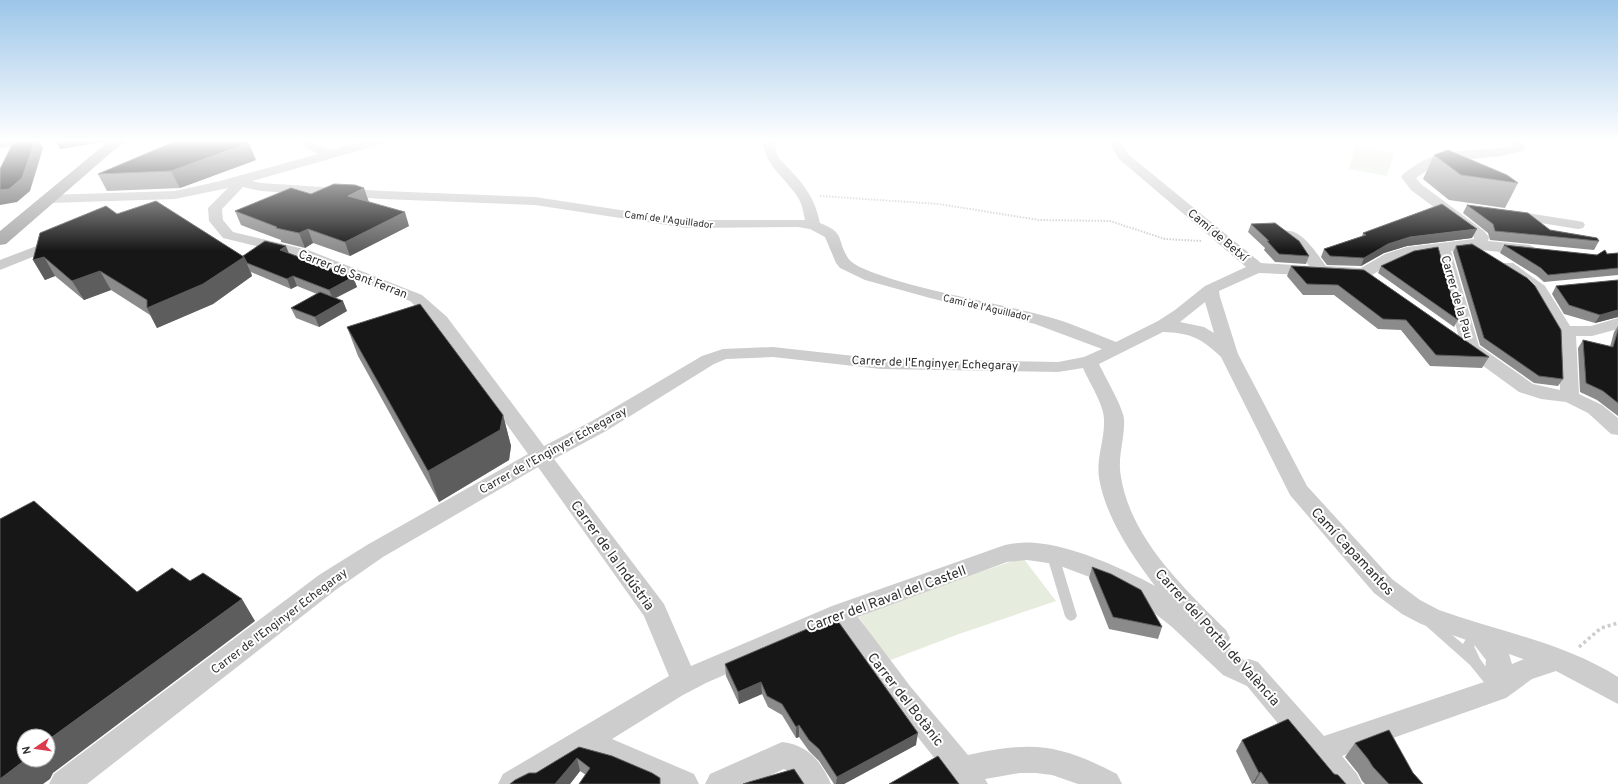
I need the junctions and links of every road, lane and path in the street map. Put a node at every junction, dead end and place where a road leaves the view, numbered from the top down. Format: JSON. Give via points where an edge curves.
{"nodes":[{"id":1,"x":73,"y":178,"type":"edge"},
{"id":2,"x":247,"y":178,"type":"edge"},
{"id":3,"x":789,"y":178,"type":"edge"},
{"id":4,"x":1149,"y":178,"type":"edge"},
{"id":5,"x":1408,"y":178,"type":"edge"},
{"id":6,"x":235,"y":181,"type":"junction"},
{"id":7,"x":175,"y":195,"type":"junction"},
{"id":8,"x":804,"y":195,"type":"junction"},
{"id":9,"x":48,"y":199,"type":"junction"},
{"id":10,"x":1440,"y":204,"type":"junction"},
{"id":11,"x":1471,"y":208,"type":"edge"},
{"id":12,"x":127,"y":212,"type":"edge"},
{"id":13,"x":1494,"y":212,"type":"edge"},
{"id":14,"x":1578,"y":224,"type":"dead end"},
{"id":15,"x":813,"y":225,"type":"junction"},
{"id":16,"x":1280,"y":230,"type":"edge"},
{"id":17,"x":76,"y":234,"type":"edge"},
{"id":18,"x":0,"y":240,"type":"edge"},
{"id":19,"x":1227,"y":242,"type":"junction"},
{"id":20,"x":1472,"y":244,"type":"junction"},
{"id":21,"x":1442,"y":246,"type":"junction"},
{"id":22,"x":1545,"y":252,"type":"edge"},
{"id":23,"x":0,"y":265,"type":"edge"},
{"id":24,"x":1257,"y":268,"type":"junction"},
{"id":25,"x":1321,"y":271,"type":"junction"},
{"id":26,"x":1211,"y":289,"type":"junction"},
{"id":27,"x":1181,"y":314,"type":"junction"},
{"id":28,"x":1618,"y":323,"type":"edge"},
{"id":29,"x":1160,"y":327,"type":"junction"},
{"id":30,"x":1200,"y":330,"type":"junction"},
{"id":31,"x":1565,"y":331,"type":"junction"},
{"id":32,"x":1452,"y":336,"type":"edge"},
{"id":33,"x":1227,"y":343,"type":"junction"},
{"id":34,"x":1117,"y":348,"type":"junction"},
{"id":35,"x":1471,"y":349,"type":"junction"},
{"id":36,"x":1089,"y":362,"type":"junction"},
{"id":37,"x":1570,"y":397,"type":"junction"},
{"id":38,"x":1618,"y":429,"type":"edge"},
{"id":39,"x":541,"y":456,"type":"junction"},
{"id":40,"x":1052,"y":553,"type":"junction"},
{"id":41,"x":1411,"y":607,"type":"junction"},
{"id":42,"x":841,"y":613,"type":"junction"},
{"id":43,"x":1071,"y":616,"type":"dead end"},
{"id":44,"x":1618,"y":623,"type":"edge"},
{"id":45,"x":1481,"y":635,"type":"junction"},
{"id":46,"x":1556,"y":660,"type":"junction"},
{"id":47,"x":1474,"y":661,"type":"junction"},
{"id":48,"x":1258,"y":679,"type":"junction"},
{"id":49,"x":684,"y":681,"type":"junction"},
{"id":50,"x":1496,"y":690,"type":"junction"},
{"id":51,"x":1618,"y":692,"type":"edge"},
{"id":52,"x":579,"y":744,"type":"junction"},
{"id":53,"x":1319,"y":751,"type":"junction"},
{"id":54,"x":967,"y":777,"type":"edge"},
{"id":55,"x":64,"y":784,"type":"edge"},
{"id":56,"x":513,"y":784,"type":"edge"},
{"id":57,"x":684,"y":784,"type":"edge"},
{"id":58,"x":720,"y":784,"type":"edge"},
{"id":59,"x":816,"y":784,"type":"edge"},
{"id":60,"x":1107,"y":784,"type":"edge"},
{"id":61,"x":1347,"y":784,"type":"edge"}],
"edges":[{"from":1,"to":9,"type":"main road"},
{"from":2,"to":6,"type":"street"},
{"from":3,"to":8,"type":"street"},
{"from":4,"to":19,"type":"street","name":"Camí de Betxí"},
{"from":5,"to":10,"type":"street","via":[[1416,187]]},
{"from":6,"to":7,"type":"street"},
{"from":6,"to":15,"type":"street","name":"Camí de l'Aguillador","via":[[261,187],[536,201],[686,224]]},
{"from":6,"to":39,"type":"street","name":"Carrer de Sant Ferran","via":[[236,187],[215,208],[216,221],[228,235],[303,253],[416,298],[441,321]]},
{"from":7,"to":9,"type":"street"},
{"from":7,"to":12,"type":"street"},
{"from":8,"to":15,"type":"street"},
{"from":8,"to":19,"type":"path","via":[[939,204],[1039,220],[1110,221],[1165,238]]},
{"from":9,"to":18,"type":"main road"},
{"from":10,"to":11,"type":"street"},
{"from":10,"to":20,"type":"street","via":[[1482,237],[1482,241]]},
{"from":13,"to":14,"type":"street"},
{"from":15,"to":34,"type":"street","name":"Camí de l'Aguillador","via":[[832,235],[841,260],[846,265],[871,277],[1041,320]]},
{"from":16,"to":25,"type":"street","via":[[1302,245]]},
{"from":17,"to":23,"type":"street"},
{"from":19,"to":24,"type":"street","name":"Camí de Betxí"},
{"from":20,"to":21,"type":"street"},
{"from":20,"to":22,"type":"street"},
{"from":20,"to":31,"type":"street","via":[[1547,288]]},
{"from":21,"to":25,"type":"street","via":[[1400,253],[1370,277]]},
{"from":21,"to":35,"type":"street","name":"Carrer de la Pau"},
{"from":24,"to":25,"type":"street"},
{"from":24,"to":26,"type":"street","name":"Camí de Betxí"},
{"from":26,"to":27,"type":"street","name":"Camí de Betxí"},
{"from":26,"to":33,"type":"street","name":"Camí Capamantos"},
{"from":27,"to":29,"type":"street","name":"Camí de Betxí"},
{"from":27,"to":30,"type":"street","name":"Camí Capamantos"},
{"from":27,"to":33,"type":"street","via":[[1194,314],[1204,319]]},
{"from":28,"to":31,"type":"street","via":[[1592,331]]},
{"from":29,"to":30,"type":"street"},
{"from":29,"to":34,"type":"street","name":"Camí de Betxí"},
{"from":30,"to":33,"type":"street","name":"Camí Capamantos"},
{"from":31,"to":37,"type":"street","via":[[1568,341]]},
{"from":32,"to":35,"type":"street"},
{"from":33,"to":41,"type":"street","name":"Camí Capamantos","via":[[1298,490],[1379,582]]},
{"from":34,"to":36,"type":"street","name":"Carrer de l'Enginyer Echegaray"},
{"from":35,"to":37,"type":"street","via":[[1526,388]]},
{"from":36,"to":39,"type":"street","name":"Carrer de l'Enginyer Echegaray","via":[[1058,366],[881,364],[772,352],[724,354],[708,360],[599,426]]},
{"from":36,"to":48,"type":"street","name":"Carrer del Portal de València","via":[[1114,419],[1110,476],[1123,517],[1159,573],[1196,617]]},
{"from":37,"to":38,"type":"street","via":[[1595,409]]},
{"from":39,"to":49,"type":"street","name":"Carrer de la Indústria","via":[[655,611]]},
{"from":39,"to":55,"type":"street","name":"Carrer de l'Enginyer Echegaray","via":[[376,551],[328,582]]},
{"from":40,"to":42,"type":"street","name":"Carrer del Raval del Castell","via":[[1030,550],[1005,554]]},
{"from":40,"to":43,"type":"lane"},
{"from":40,"to":48,"type":"street","name":"Carrer del Raval del Castell","via":[[1130,583],[1147,594],[1232,667]]},
{"from":41,"to":45,"type":"street","name":"Camí Capamantos","via":[[1437,620]]},
{"from":41,"to":47,"type":"lane"},
{"from":42,"to":49,"type":"street","name":"Carrer del Raval del Castell"},
{"from":42,"to":54,"type":"street","name":"Carrer del Botànic","via":[[900,694]]},
{"from":44,"to":46,"type":"path","via":[[1601,628],[1585,643]]},
{"from":45,"to":46,"type":"street","name":"Camí Capamantos"},
{"from":45,"to":47,"type":"lane","via":[[1468,645]]},
{"from":45,"to":50,"type":"street","via":[[1498,658],[1501,668]]},
{"from":46,"to":50,"type":"street","via":[[1523,671]]},
{"from":46,"to":51,"type":"street","name":"Camí Capamantos","via":[[1602,681]]},
{"from":47,"to":50,"type":"lane"},
{"from":48,"to":53,"type":"street","name":"Carrer del Portal de València"},
{"from":49,"to":52,"type":"street","name":"Carrer del Raval del Castell"},
{"from":50,"to":53,"type":"street"},
{"from":52,"to":56,"type":"street","name":"Carrer del Raval del Castell"},
{"from":52,"to":57,"type":"street","via":[[624,756]]},
{"from":53,"to":61,"type":"street","name":"Carrer del Portal de València"},
{"from":54,"to":60,"type":"street","via":[[1003,761],[1046,759],[1084,771]]},
{"from":58,"to":59,"type":"street","via":[[782,755],[792,756],[801,762]]}]}
